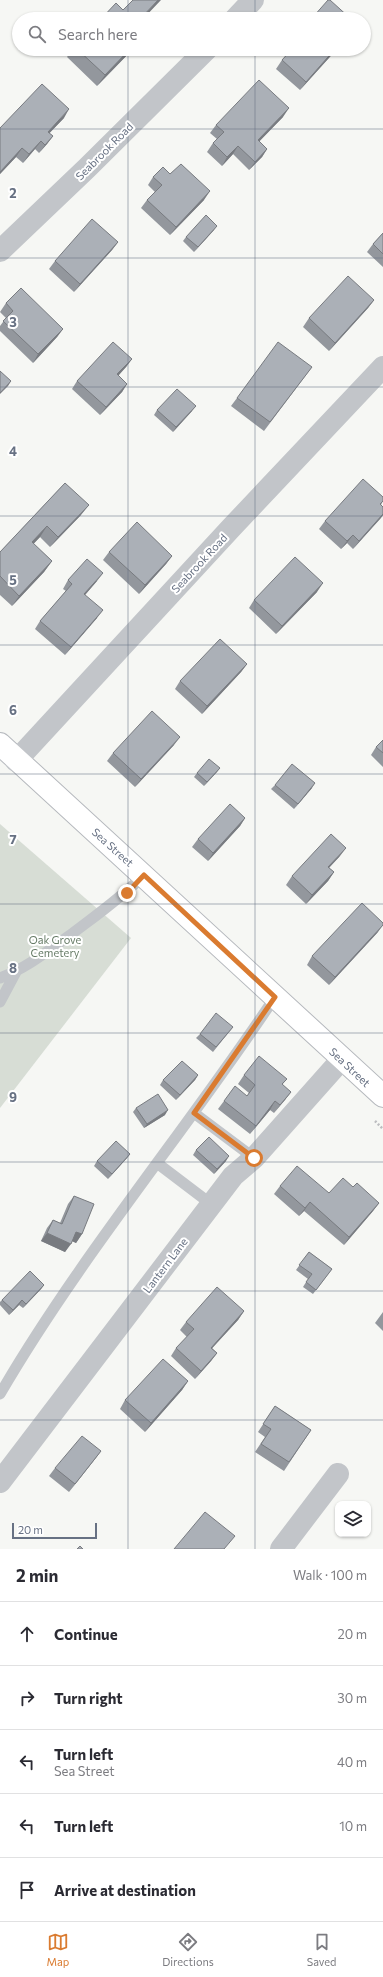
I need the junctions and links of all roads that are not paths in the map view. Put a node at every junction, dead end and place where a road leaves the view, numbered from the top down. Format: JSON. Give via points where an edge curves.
{"nodes":[{"id":1,"x":253,"y":0,"type":"edge"},
{"id":2,"x":242,"y":12,"type":"edge"},
{"id":3,"x":199,"y":56,"type":"edge"},
{"id":4,"x":0,"y":251,"type":"edge"},
{"id":5,"x":383,"y":367,"type":"edge"},
{"id":6,"x":0,"y":744,"type":"edge"},
{"id":7,"x":16,"y":761,"type":"junction"},
{"id":8,"x":144,"y":875,"type":"junction"},
{"id":9,"x":16,"y":972,"type":"junction"},
{"id":10,"x":0,"y":978,"type":"edge"},
{"id":11,"x":275,"y":997,"type":"junction"},
{"id":12,"x":0,"y":1002,"type":"edge"},
{"id":13,"x":342,"y":1059,"type":"junction"},
{"id":14,"x":383,"y":1096,"type":"edge"},
{"id":15,"x":194,"y":1113,"type":"junction"},
{"id":16,"x":254,"y":1158,"type":"junction"},
{"id":17,"x":157,"y":1163,"type":"junction"},
{"id":18,"x":211,"y":1204,"type":"junction"},
{"id":19,"x":0,"y":1394,"type":"edge"},
{"id":20,"x":338,"y":1474,"type":"dead end"},
{"id":21,"x":0,"y":1482,"type":"edge"},
{"id":22,"x":281,"y":1549,"type":"edge"}],
"edges":[{"from":1,"to":2,"type":"street"},
{"from":3,"to":4,"type":"street","name":"Seabrook Road"},
{"from":5,"to":7,"type":"street","name":"Seabrook Road"},
{"from":6,"to":7,"type":"street","name":"Sea Street"},
{"from":7,"to":8,"type":"street","name":"Sea Street"},
{"from":8,"to":9,"type":"lane","via":[[127,893]]},
{"from":8,"to":11,"type":"street","name":"Sea Street"},
{"from":9,"to":10,"type":"lane"},
{"from":9,"to":12,"type":"lane"},
{"from":11,"to":13,"type":"street","name":"Sea Street"},
{"from":11,"to":15,"type":"lane"},
{"from":13,"to":14,"type":"street","name":"Sea Street"},
{"from":13,"to":16,"type":"street","name":"Lantern Lane"},
{"from":15,"to":16,"type":"lane"},
{"from":15,"to":17,"type":"lane"},
{"from":16,"to":18,"type":"street","name":"Lantern Lane","via":[[233,1176]]},
{"from":17,"to":18,"type":"lane"},
{"from":17,"to":19,"type":"lane","via":[[28,1346]]},
{"from":18,"to":21,"type":"street","name":"Lantern Lane"},
{"from":20,"to":22,"type":"street"}]}
